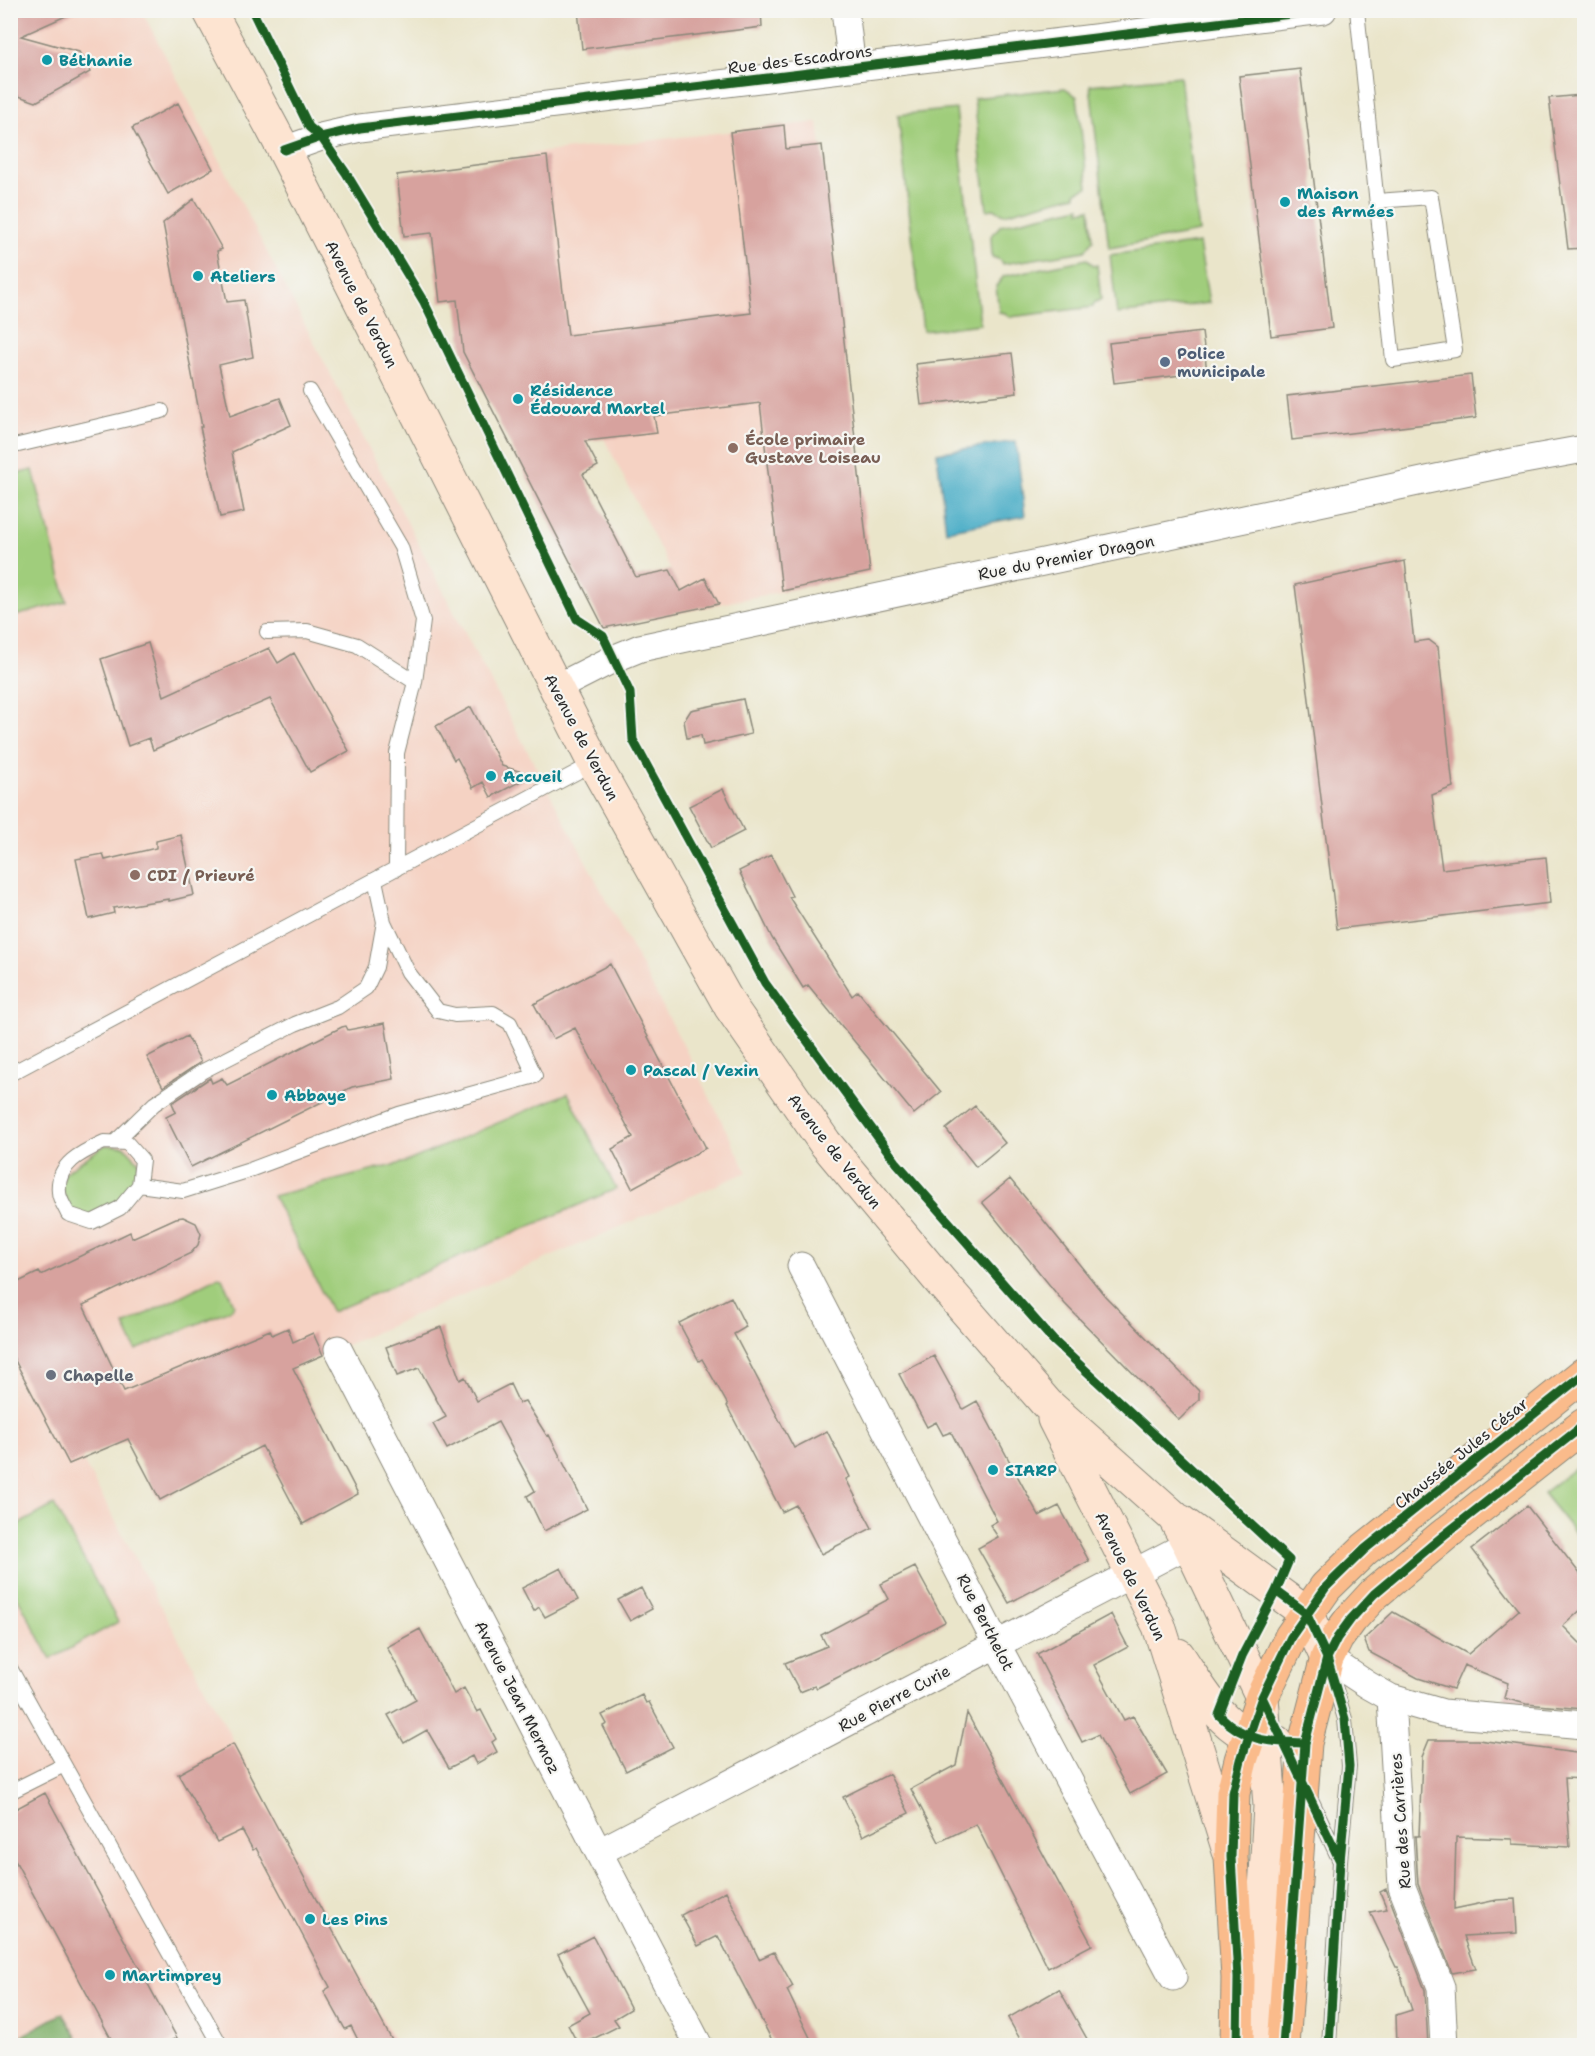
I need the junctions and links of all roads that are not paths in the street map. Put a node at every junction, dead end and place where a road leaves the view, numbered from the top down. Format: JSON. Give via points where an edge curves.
{"nodes":[{"id":1,"x":209,"y":10,"type":"edge"},
{"id":2,"x":845,"y":10,"type":"edge"},
{"id":3,"x":1323,"y":10,"type":"edge"},
{"id":4,"x":1357,"y":10,"type":"edge"},
{"id":5,"x":1182,"y":19,"type":"edge"},
{"id":6,"x":852,"y":68,"type":"junction"},
{"id":7,"x":284,"y":150,"type":"junction"},
{"id":8,"x":1377,"y":201,"type":"junction"},
{"id":9,"x":310,"y":391,"type":"dead end"},
{"id":10,"x":162,"y":411,"type":"dead end"},
{"id":11,"x":10,"y":447,"type":"edge"},
{"id":12,"x":1584,"y":448,"type":"edge"},
{"id":13,"x":267,"y":632,"type":"dead end"},
{"id":14,"x":415,"y":682,"type":"junction"},
{"id":15,"x":556,"y":688,"type":"junction"},
{"id":16,"x":594,"y":763,"type":"junction"},
{"id":17,"x":396,"y":869,"type":"junction"},
{"id":18,"x":375,"y":880,"type":"junction"},
{"id":19,"x":384,"y":922,"type":"junction"},
{"id":20,"x":10,"y":1074,"type":"edge"},
{"id":21,"x":115,"y":1142,"type":"junction"},
{"id":22,"x":139,"y":1185,"type":"junction"},
{"id":23,"x":801,"y":1266,"type":"dead end"},
{"id":24,"x":338,"y":1349,"type":"dead end"},
{"id":25,"x":1584,"y":1374,"type":"edge"},
{"id":26,"x":1047,"y":1404,"type":"junction"},
{"id":27,"x":1584,"y":1425,"type":"edge"},
{"id":28,"x":1182,"y":1530,"type":"junction"},
{"id":29,"x":1132,"y":1574,"type":"junction"},
{"id":30,"x":1306,"y":1613,"type":"junction"},
{"id":31,"x":1159,"y":1626,"type":"junction"},
{"id":32,"x":997,"y":1644,"type":"junction"},
{"id":33,"x":1327,"y":1658,"type":"junction"},
{"id":34,"x":10,"y":1668,"type":"edge"},
{"id":35,"x":1262,"y":1697,"type":"junction"},
{"id":36,"x":1391,"y":1698,"type":"junction"},
{"id":37,"x":1584,"y":1725,"type":"edge"},
{"id":38,"x":1275,"y":1741,"type":"junction"},
{"id":39,"x":64,"y":1765,"type":"junction"},
{"id":40,"x":1303,"y":1784,"type":"junction"},
{"id":41,"x":10,"y":1792,"type":"edge"},
{"id":42,"x":599,"y":1852,"type":"junction"},
{"id":43,"x":1231,"y":1857,"type":"junction"},
{"id":44,"x":1340,"y":1861,"type":"junction"},
{"id":45,"x":1173,"y":1977,"type":"dead end"},
{"id":46,"x":221,"y":2046,"type":"edge"},
{"id":47,"x":699,"y":2046,"type":"edge"},
{"id":48,"x":1237,"y":2046,"type":"edge"},
{"id":49,"x":1264,"y":2046,"type":"edge"},
{"id":50,"x":1283,"y":2046,"type":"edge"},
{"id":51,"x":1329,"y":2046,"type":"edge"},
{"id":52,"x":1444,"y":2046,"type":"edge"}],
"edges":[{"from":1,"to":7,"type":"main road","name":"Avenue de Verdun"},
{"from":2,"to":6,"type":"street"},
{"from":3,"to":5,"type":"street","name":"Rue des Escadrons"},
{"from":4,"to":8,"type":"lane"},
{"from":5,"to":6,"type":"street","name":"Rue des Escadrons"},
{"from":6,"to":7,"type":"street","name":"Rue des Escadrons","via":[[360,128]]},
{"from":7,"to":15,"type":"main road","name":"Avenue de Verdun"},
{"from":8,"to":8,"type":"lane","via":[[1394,360],[1455,350],[1431,196]]},
{"from":9,"to":14,"type":"lane","via":[[401,547],[423,621]]},
{"from":10,"to":11,"type":"lane"},
{"from":12,"to":15,"type":"street","name":"Rue du Premier Dragon","via":[[640,648]]},
{"from":13,"to":14,"type":"lane","via":[[307,631],[357,645]]},
{"from":14,"to":17,"type":"lane","via":[[397,753]]},
{"from":15,"to":16,"type":"main road","name":"Avenue de Verdun"},
{"from":16,"to":17,"type":"lane"},
{"from":16,"to":26,"type":"main road","name":"Avenue de Verdun","via":[[730,1006],[825,1143]]},
{"from":17,"to":18,"type":"lane"},
{"from":18,"to":19,"type":"lane"},
{"from":18,"to":20,"type":"lane"},
{"from":19,"to":21,"type":"lane","via":[[376,967],[366,988],[338,1007],[295,1024],[203,1071],[154,1104]]},
{"from":19,"to":22,"type":"lane","via":[[408,972],[438,1011],[454,1015],[494,1013],[510,1023],[535,1076],[399,1114],[183,1191]]},
{"from":21,"to":22,"type":"lane","via":[[127,1143],[142,1160]]},
{"from":21,"to":22,"type":"lane","via":[[104,1142],[79,1154],[62,1171],[59,1192],[68,1214],[92,1222],[120,1208]]},
{"from":23,"to":32,"type":"street","name":"Rue Berthelot"},
{"from":24,"to":42,"type":"street","name":"Avenue Jean Mermoz"},
{"from":25,"to":30,"type":"main road","name":"Chaussée Jules César","via":[[1357,1556]]},
{"from":26,"to":28,"type":"main road","name":"Avenue de Verdun"},
{"from":26,"to":29,"type":"main road","name":"Avenue de Verdun"},
{"from":27,"to":33,"type":"main road","via":[[1374,1594],[1337,1638]]},
{"from":28,"to":29,"type":"street","name":"Rue Pierre Curie"},
{"from":28,"to":30,"type":"main road"},
{"from":28,"to":35,"type":"main road","name":"Avenue de Verdun"},
{"from":29,"to":31,"type":"main road","name":"Avenue de Verdun"},
{"from":29,"to":32,"type":"street","name":"Rue Pierre Curie"},
{"from":30,"to":33,"type":"main road"},
{"from":30,"to":35,"type":"main road","name":"Chaussée Jules César"},
{"from":31,"to":38,"type":"main road","via":[[1220,1715],[1236,1729]]},
{"from":31,"to":43,"type":"main road","name":"Avenue de Verdun"},
{"from":32,"to":42,"type":"street","name":"Rue Pierre Curie"},
{"from":32,"to":45,"type":"street","name":"Rue Berthelot"},
{"from":33,"to":36,"type":"street"},
{"from":33,"to":38,"type":"main road"},
{"from":33,"to":44,"type":"lane","via":[[1345,1719],[1349,1766]]},
{"from":34,"to":39,"type":"lane"},
{"from":35,"to":38,"type":"main road","name":"Chaussée Jules César"},
{"from":36,"to":37,"type":"street","via":[[1443,1713]]},
{"from":36,"to":52,"type":"street","name":"Rue des Carrières","via":[[1402,1887],[1441,1987]]},
{"from":38,"to":40,"type":"main road"},
{"from":38,"to":43,"type":"main road","via":[[1233,1793]]},
{"from":38,"to":49,"type":"main road","via":[[1263,1924]]},
{"from":39,"to":41,"type":"lane"},
{"from":39,"to":46,"type":"lane"},
{"from":40,"to":44,"type":"lane"},
{"from":40,"to":50,"type":"main road"},
{"from":42,"to":47,"type":"street","name":"Avenue Jean Mermoz"},
{"from":43,"to":48,"type":"main road","via":[[1238,1978]]},
{"from":44,"to":51,"type":"lane"}]}
